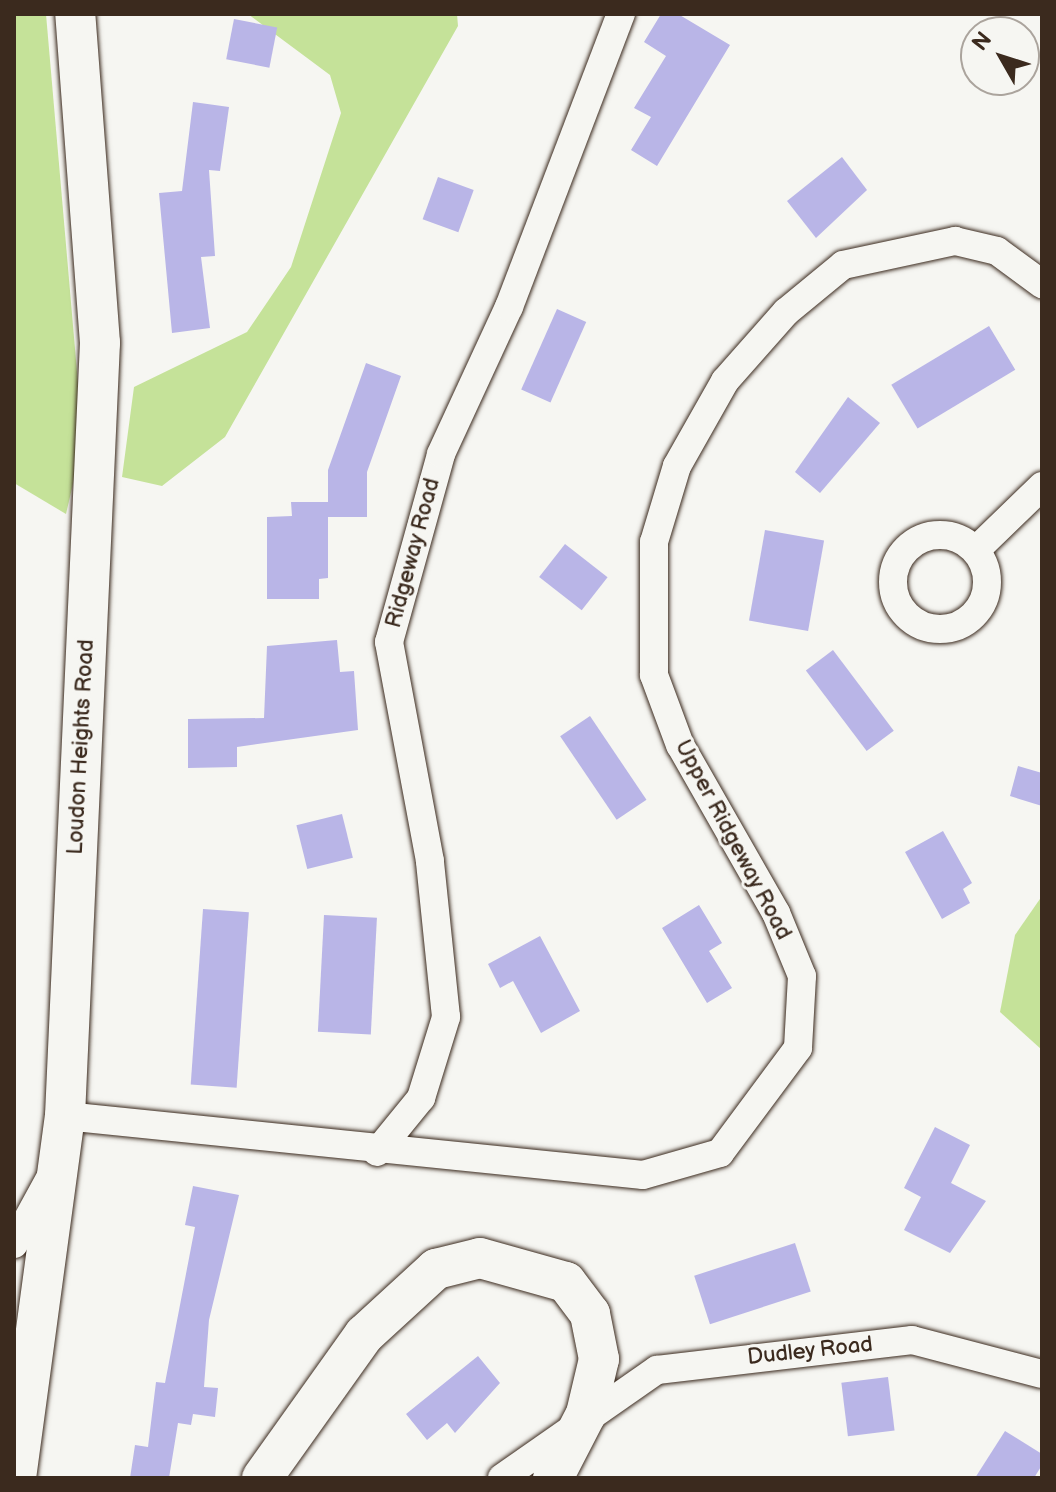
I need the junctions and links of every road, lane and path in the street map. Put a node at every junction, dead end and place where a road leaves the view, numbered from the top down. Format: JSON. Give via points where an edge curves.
{"nodes":[{"id":1,"x":75,"y":14,"type":"edge"},
{"id":2,"x":621,"y":14,"type":"edge"},
{"id":3,"x":1042,"y":284,"type":"edge"},
{"id":4,"x":1042,"y":486,"type":"edge"},
{"id":5,"x":976,"y":550,"type":"dead end"},
{"id":6,"x":65,"y":1116,"type":"junction"},
{"id":7,"x":377,"y":1152,"type":"junction"},
{"id":8,"x":53,"y":1171,"type":"junction"},
{"id":9,"x":14,"y":1244,"type":"edge"},
{"id":10,"x":1042,"y":1374,"type":"edge"},
{"id":11,"x":586,"y":1414,"type":"junction"},
{"id":12,"x":16,"y":1478,"type":"edge"},
{"id":13,"x":262,"y":1478,"type":"edge"},
{"id":14,"x":502,"y":1478,"type":"edge"},
{"id":15,"x":553,"y":1478,"type":"edge"}],
"edges":[{"from":1,"to":6,"type":"street","name":"Loudon Heights Road","via":[[100,343]]},
{"from":2,"to":7,"type":"street","name":"Ridgeway Road","via":[[509,307],[441,454],[389,642],[430,861],[446,1017],[421,1098]]},
{"from":3,"to":7,"type":"street","name":"Upper Ridgeway Road","via":[[997,251],[955,241],[843,265],[786,312],[725,381],[677,466],[654,542],[654,675],[680,745],[776,913],[802,976],[798,1048],[766,1100],[720,1153],[643,1175]]},
{"from":4,"to":5,"type":"street"},
{"from":6,"to":7,"type":"street","name":"Upper Ridgeway Road"},
{"from":6,"to":8,"type":"street","name":"Loudon Heights Road"},
{"from":8,"to":9,"type":"street"},
{"from":8,"to":12,"type":"street","name":"Loudon Heights Road"},
{"from":10,"to":11,"type":"street","name":"Dudley Road","via":[[912,1340],[800,1349],[657,1370]]},
{"from":11,"to":13,"type":"street","via":[[599,1359],[590,1314],[566,1282],[480,1258],[436,1269],[364,1335]]},
{"from":11,"to":14,"type":"street","name":"Dudley Road"},
{"from":11,"to":15,"type":"street"}]}
